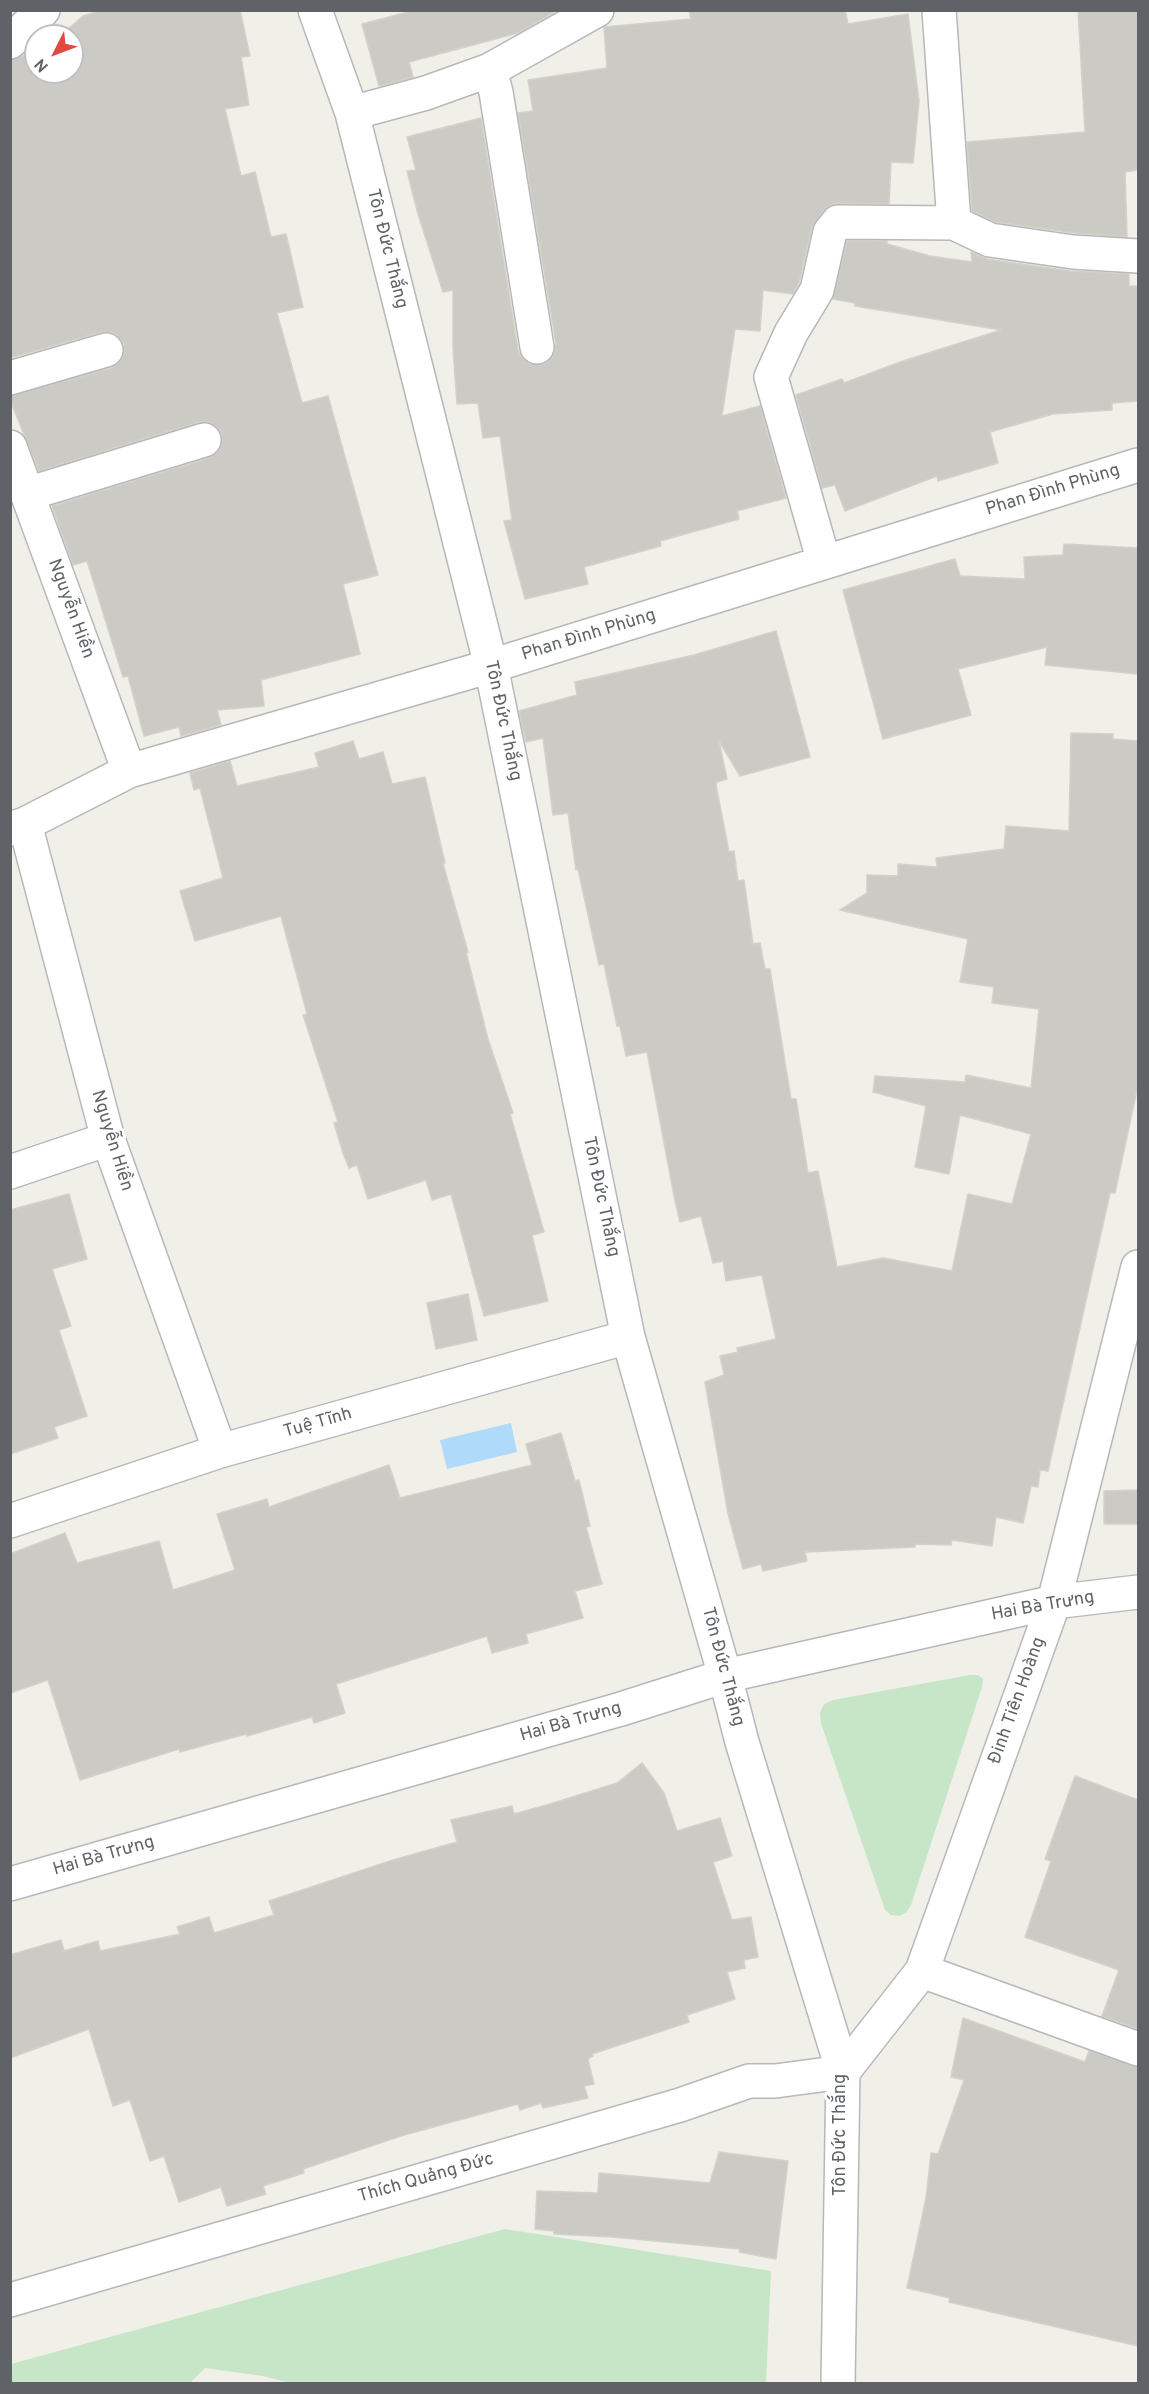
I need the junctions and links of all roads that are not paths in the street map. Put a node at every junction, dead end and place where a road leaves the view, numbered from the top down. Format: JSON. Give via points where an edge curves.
{"nodes":[{"id":1,"x":44,"y":10,"type":"edge"},
{"id":2,"x":315,"y":10,"type":"edge"},
{"id":3,"x":597,"y":10,"type":"edge"},
{"id":4,"x":939,"y":10,"type":"edge"},
{"id":5,"x":10,"y":42,"type":"edge"},
{"id":6,"x":490,"y":70,"type":"junction"},
{"id":7,"x":352,"y":114,"type":"junction"},
{"id":8,"x":954,"y":223,"type":"junction"},
{"id":9,"x":1138,"y":256,"type":"edge"},
{"id":10,"x":537,"y":347,"type":"dead end"},
{"id":11,"x":106,"y":350,"type":"dead end"},
{"id":12,"x":10,"y":378,"type":"edge"},
{"id":13,"x":204,"y":440,"type":"dead end"},
{"id":14,"x":10,"y":447,"type":"edge"},
{"id":15,"x":1138,"y":465,"type":"edge"},
{"id":16,"x":27,"y":494,"type":"junction"},
{"id":17,"x":824,"y":562,"type":"junction"},
{"id":18,"x":491,"y":666,"type":"junction"},
{"id":19,"x":129,"y":771,"type":"junction"},
{"id":20,"x":18,"y":827,"type":"edge"},
{"id":21,"x":108,"y":1139,"type":"junction"},
{"id":22,"x":10,"y":1172,"type":"edge"},
{"id":23,"x":1138,"y":1267,"type":"edge"},
{"id":24,"x":628,"y":1337,"type":"junction"},
{"id":25,"x":220,"y":1451,"type":"junction"},
{"id":26,"x":10,"y":1521,"type":"edge"},
{"id":27,"x":1138,"y":1592,"type":"edge"},
{"id":28,"x":1054,"y":1602,"type":"junction"},
{"id":29,"x":725,"y":1677,"type":"junction"},
{"id":30,"x":10,"y":1884,"type":"edge"},
{"id":31,"x":922,"y":1971,"type":"junction"},
{"id":32,"x":1138,"y":2049,"type":"edge"},
{"id":33,"x":843,"y":2072,"type":"junction"},
{"id":34,"x":10,"y":2300,"type":"edge"},
{"id":35,"x":838,"y":2384,"type":"edge"}],
"edges":[{"from":1,"to":5,"type":"street"},
{"from":2,"to":7,"type":"street","name":"Tôn Đức Thắng"},
{"from":3,"to":6,"type":"street"},
{"from":4,"to":8,"type":"street"},
{"from":6,"to":7,"type":"street"},
{"from":6,"to":10,"type":"street"},
{"from":7,"to":18,"type":"street","name":"Tôn Đức Thắng"},
{"from":8,"to":9,"type":"street","via":[[990,240],[1073,252]]},
{"from":8,"to":17,"type":"street","via":[[838,222],[830,232],[817,290],[771,377]]},
{"from":11,"to":12,"type":"street"},
{"from":13,"to":16,"type":"street"},
{"from":14,"to":16,"type":"street","name":"Nguyễn Hiền"},
{"from":15,"to":17,"type":"street","name":"Phan Đình Phùng"},
{"from":16,"to":19,"type":"street","name":"Nguyễn Hiền"},
{"from":17,"to":18,"type":"street","name":"Phan Đình Phùng"},
{"from":18,"to":19,"type":"street","name":"Phan Đình Phùng"},
{"from":18,"to":24,"type":"street","name":"Tôn Đức Thắng"},
{"from":19,"to":20,"type":"street","name":"Phan Đình Phùng"},
{"from":20,"to":21,"type":"street","name":"Nguyễn Hiền"},
{"from":21,"to":22,"type":"street"},
{"from":21,"to":25,"type":"street","name":"Nguyễn Hiền"},
{"from":23,"to":28,"type":"street","name":"Đinh Tiên Hoàng"},
{"from":24,"to":25,"type":"street","name":"Tuệ Tĩnh"},
{"from":24,"to":29,"type":"street","name":"Tôn Đức Thắng"},
{"from":25,"to":26,"type":"street","name":"Tuệ Tĩnh"},
{"from":27,"to":28,"type":"street","name":"Hai Bà Trưng"},
{"from":28,"to":29,"type":"street","name":"Hai Bà Trưng"},
{"from":28,"to":31,"type":"street","name":"Đinh Tiên Hoàng"},
{"from":29,"to":30,"type":"street","name":"Hai Bà Trưng"},
{"from":29,"to":33,"type":"street","name":"Tôn Đức Thắng"},
{"from":31,"to":32,"type":"street"},
{"from":31,"to":33,"type":"street","name":"Đinh Tiên Hoàng"},
{"from":33,"to":34,"type":"street","name":"Thích Quảng Đức","via":[[749,2081],[669,2108]]},
{"from":33,"to":35,"type":"street","name":"Tôn Đức Thắng"}]}
